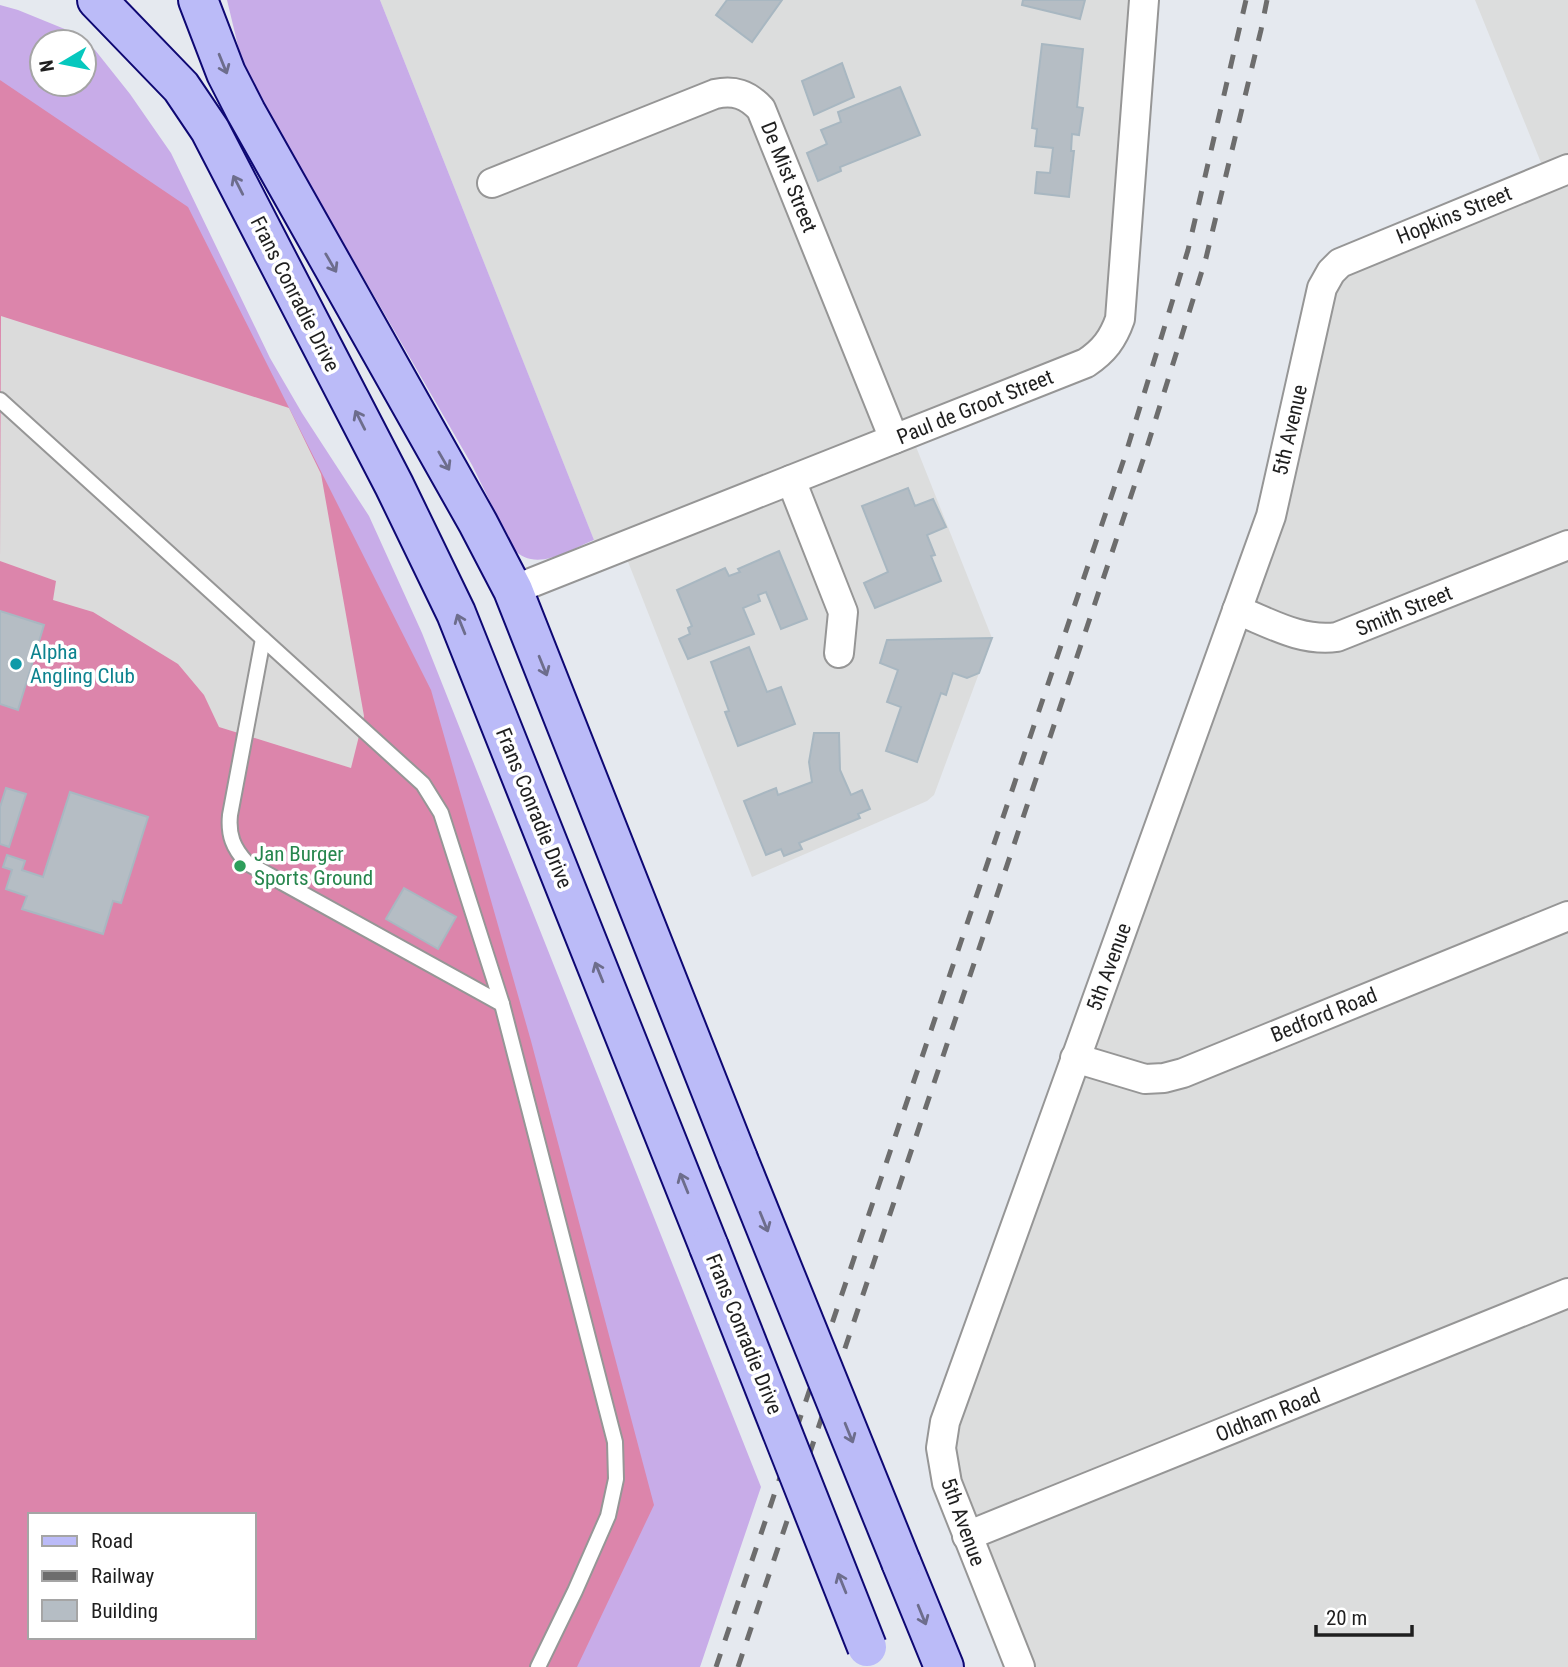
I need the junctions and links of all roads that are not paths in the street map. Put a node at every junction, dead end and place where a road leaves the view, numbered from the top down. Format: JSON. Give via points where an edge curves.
{"nodes":[{"id":1,"x":97,"y":0,"type":"edge"},
{"id":2,"x":198,"y":0,"type":"edge"},
{"id":3,"x":1143,"y":0,"type":"edge"},
{"id":4,"x":1568,"y":169,"type":"edge"},
{"id":5,"x":492,"y":183,"type":"dead end"},
{"id":6,"x":1340,"y":263,"type":"joint"},
{"id":7,"x":0,"y":400,"type":"edge"},
{"id":8,"x":894,"y":439,"type":"junction"},
{"id":9,"x":791,"y":480,"type":"junction"},
{"id":10,"x":1568,"y":545,"type":"edge"},
{"id":11,"x":513,"y":590,"type":"junction"},
{"id":12,"x":1237,"y":610,"type":"junction"},
{"id":13,"x":263,"y":639,"type":"junction"},
{"id":14,"x":839,"y":653,"type":"dead end"},
{"id":15,"x":1568,"y":916,"type":"edge"},
{"id":16,"x":502,"y":1004,"type":"junction"},
{"id":17,"x":1075,"y":1058,"type":"junction"},
{"id":18,"x":1568,"y":1293,"type":"edge"},
{"id":19,"x":967,"y":1536,"type":"junction"},
{"id":20,"x":871,"y":1657,"type":"edge"},
{"id":21,"x":538,"y":1667,"type":"edge"},
{"id":22,"x":944,"y":1667,"type":"edge"},
{"id":23,"x":1020,"y":1667,"type":"edge"}],
"edges":[{"from":20,"to":1,"type":"main road","name":"Frans Conradie Drive","one_way":true,"bridge":true,"via":[[456,613],[210,130],[181,87]]},
{"from":2,"to":11,"type":"main road","name":"Frans Conradie Drive","one_way":true,"via":[[246,112]]},
{"from":3,"to":8,"type":"street","name":"Paul de Groot Street","via":[[1122,305],[1116,332],[1104,350],[1086,363]]},
{"from":4,"to":6,"type":"street","name":"Hopkins Street"},
{"from":5,"to":8,"type":"street","name":"De Mist Street","via":[[715,94],[740,93],[752,99],[761,108]]},
{"from":6,"to":12,"type":"street","name":"5th Avenue","via":[[1322,288],[1270,516]]},
{"from":7,"to":13,"type":"lane"},
{"from":8,"to":9,"type":"street","name":"Paul de Groot Street"},
{"from":9,"to":11,"type":"street","name":"Paul de Groot Street"},
{"from":9,"to":14,"type":"street","via":[[843,611]]},
{"from":10,"to":12,"type":"street","name":"Smith Street","via":[[1337,637],[1303,637]]},
{"from":11,"to":22,"type":"main road","name":"Frans Conradie Drive","one_way":true,"bridge":true},
{"from":12,"to":17,"type":"street","name":"5th Avenue"},
{"from":13,"to":16,"type":"lane","via":[[423,784],[441,813]]},
{"from":13,"to":16,"type":"lane","via":[[230,815],[229,828],[238,853],[247,863]]},
{"from":15,"to":17,"type":"street","name":"Bedford Road","via":[[1164,1078],[1145,1079]]},
{"from":16,"to":21,"type":"lane","via":[[617,1461],[608,1516]]},
{"from":17,"to":19,"type":"street","name":"5th Avenue","via":[[945,1422],[942,1464]]},
{"from":18,"to":19,"type":"street","name":"Oldham Road"},
{"from":19,"to":23,"type":"street","name":"5th Avenue"}]}
